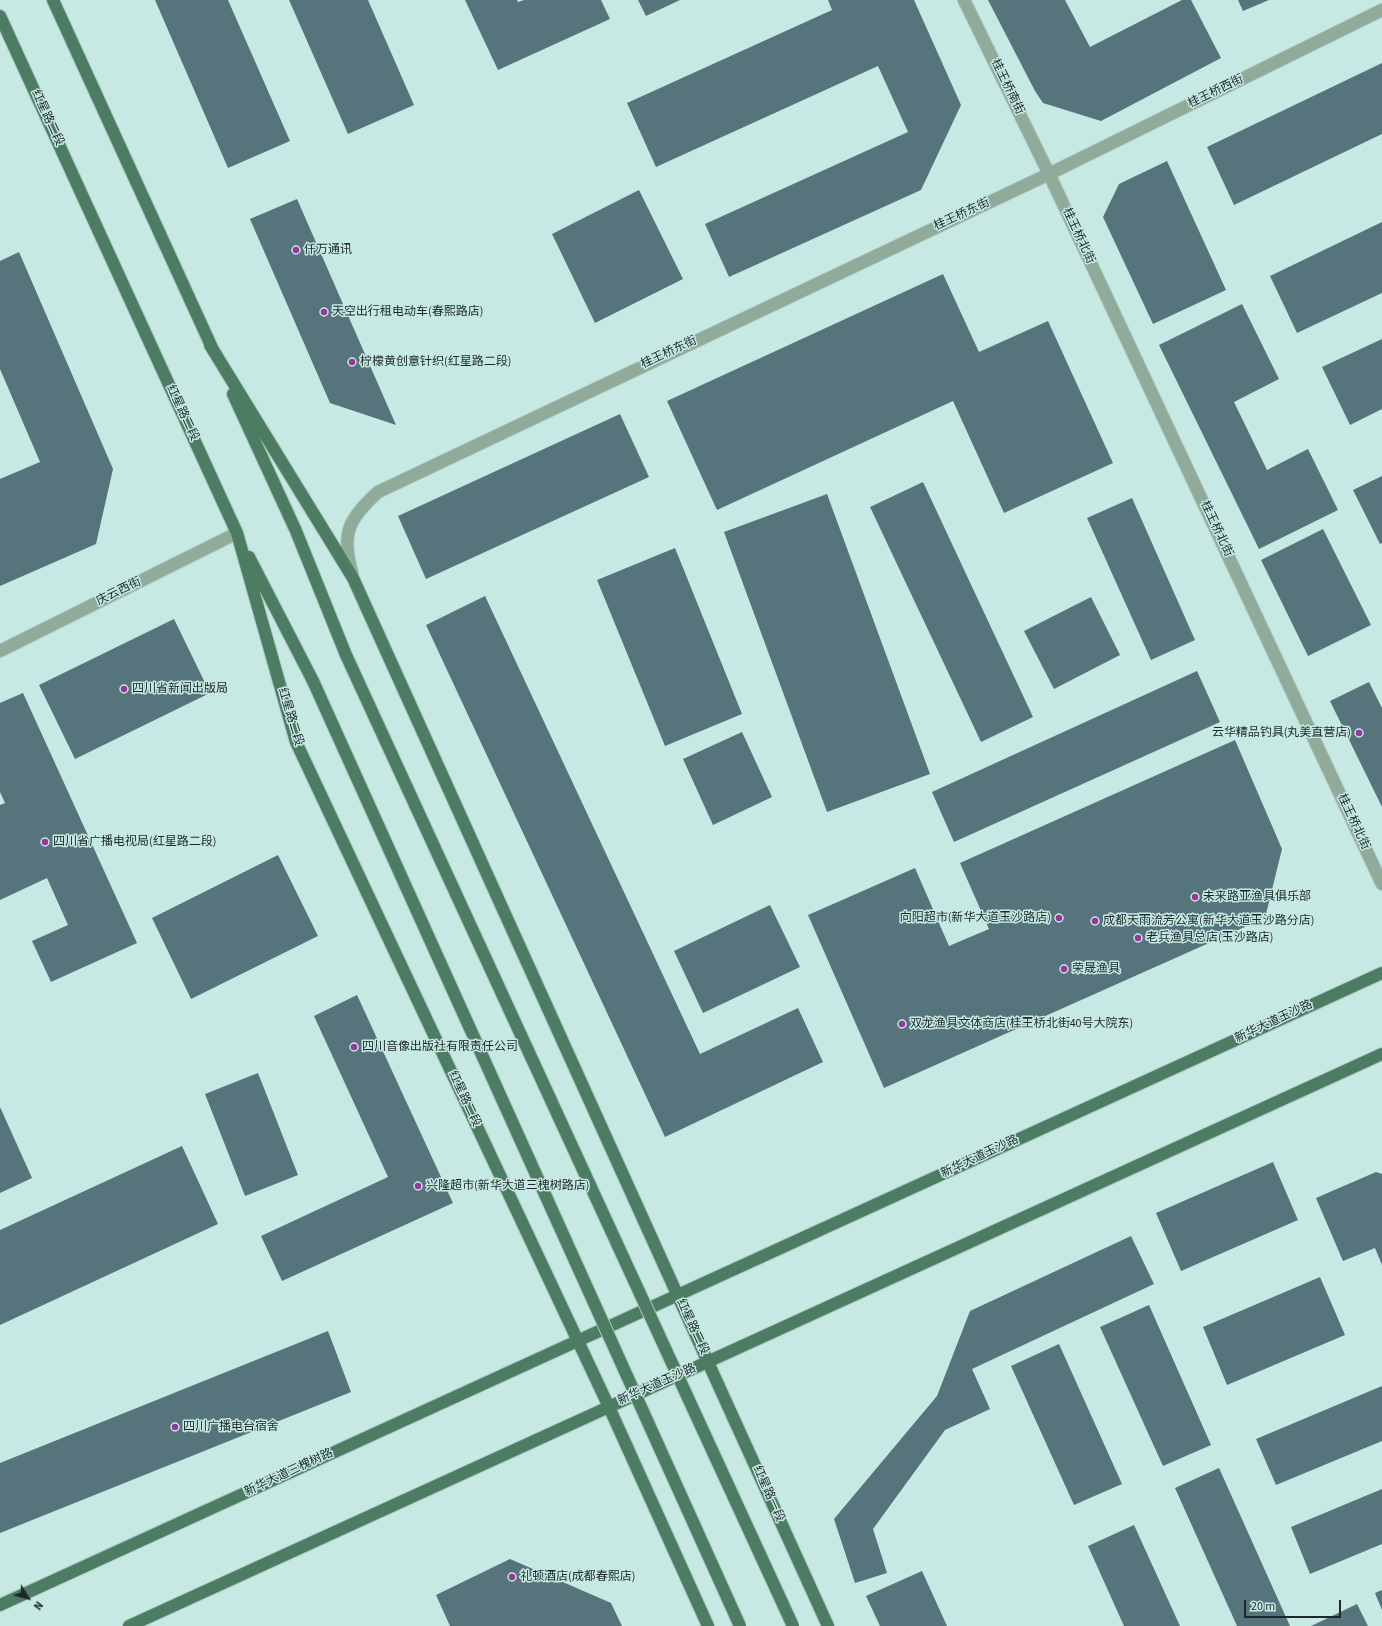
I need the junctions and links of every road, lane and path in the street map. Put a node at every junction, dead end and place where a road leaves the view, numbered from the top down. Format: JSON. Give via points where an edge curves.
{"nodes":[{"id":1,"x":53,"y":0,"type":"edge"},
{"id":2,"x":964,"y":0,"type":"edge"},
{"id":3,"x":1382,"y":10,"type":"edge"},
{"id":4,"x":0,"y":16,"type":"edge"},
{"id":5,"x":1049,"y":174,"type":"junction"},
{"id":6,"x":210,"y":345,"type":"junction"},
{"id":7,"x":237,"y":533,"type":"junction"},
{"id":8,"x":353,"y":578,"type":"junction"},
{"id":9,"x":0,"y":651,"type":"edge"},
{"id":10,"x":1382,"y":884,"type":"edge"},
{"id":11,"x":1382,"y":973,"type":"edge"},
{"id":12,"x":1382,"y":1054,"type":"edge"},
{"id":13,"x":677,"y":1294,"type":"junction"},
{"id":14,"x":577,"y":1340,"type":"junction"},
{"id":15,"x":708,"y":1362,"type":"junction"},
{"id":16,"x":609,"y":1407,"type":"junction"},
{"id":17,"x":1,"y":1603,"type":"edge"},
{"id":18,"x":130,"y":1626,"type":"edge"},
{"id":19,"x":708,"y":1626,"type":"edge"},
{"id":20,"x":740,"y":1626,"type":"edge"},
{"id":21,"x":793,"y":1626,"type":"edge"},
{"id":22,"x":828,"y":1626,"type":"edge"}],
"edges":[{"from":1,"to":6,"type":"main road","name":"红星路二段"},
{"from":2,"to":5,"type":"street","name":"桂王桥南街"},
{"from":3,"to":5,"type":"street","name":"桂王桥西街"},
{"from":4,"to":7,"type":"main road","name":"红星路二段"},
{"from":5,"to":8,"type":"street","name":"桂王桥东街","via":[[378,492],[363,506],[350,524],[346,540]]},
{"from":5,"to":10,"type":"street","name":"桂王桥北街"},
{"from":6,"to":8,"type":"main road","name":"红星路二段"},
{"from":6,"to":21,"type":"main road","name":"红星路二段","bridge":true,"via":[[296,531],[346,655]]},
{"from":7,"to":9,"type":"street","name":"庆云西街"},
{"from":7,"to":14,"type":"main road","name":"红星路二段","via":[[296,742]]},
{"from":7,"to":20,"type":"main road","bridge":true,"via":[[313,681]]},
{"from":8,"to":13,"type":"main road","name":"红星路二段"},
{"from":11,"to":13,"type":"main road","name":"新华大道玉沙路"},
{"from":12,"to":15,"type":"main road","name":"新华大道玉沙路"},
{"from":13,"to":14,"type":"main road","name":"新华大道玉沙路"},
{"from":13,"to":15,"type":"main road","name":"红星路二段"},
{"from":14,"to":16,"type":"main road","name":"红星路二段"},
{"from":14,"to":17,"type":"main road","name":"新华大道三槐树路"},
{"from":15,"to":16,"type":"main road","name":"新华大道玉沙路"},
{"from":15,"to":22,"type":"main road","name":"红星路一段"},
{"from":16,"to":18,"type":"main road"},
{"from":16,"to":19,"type":"main road"}]}
